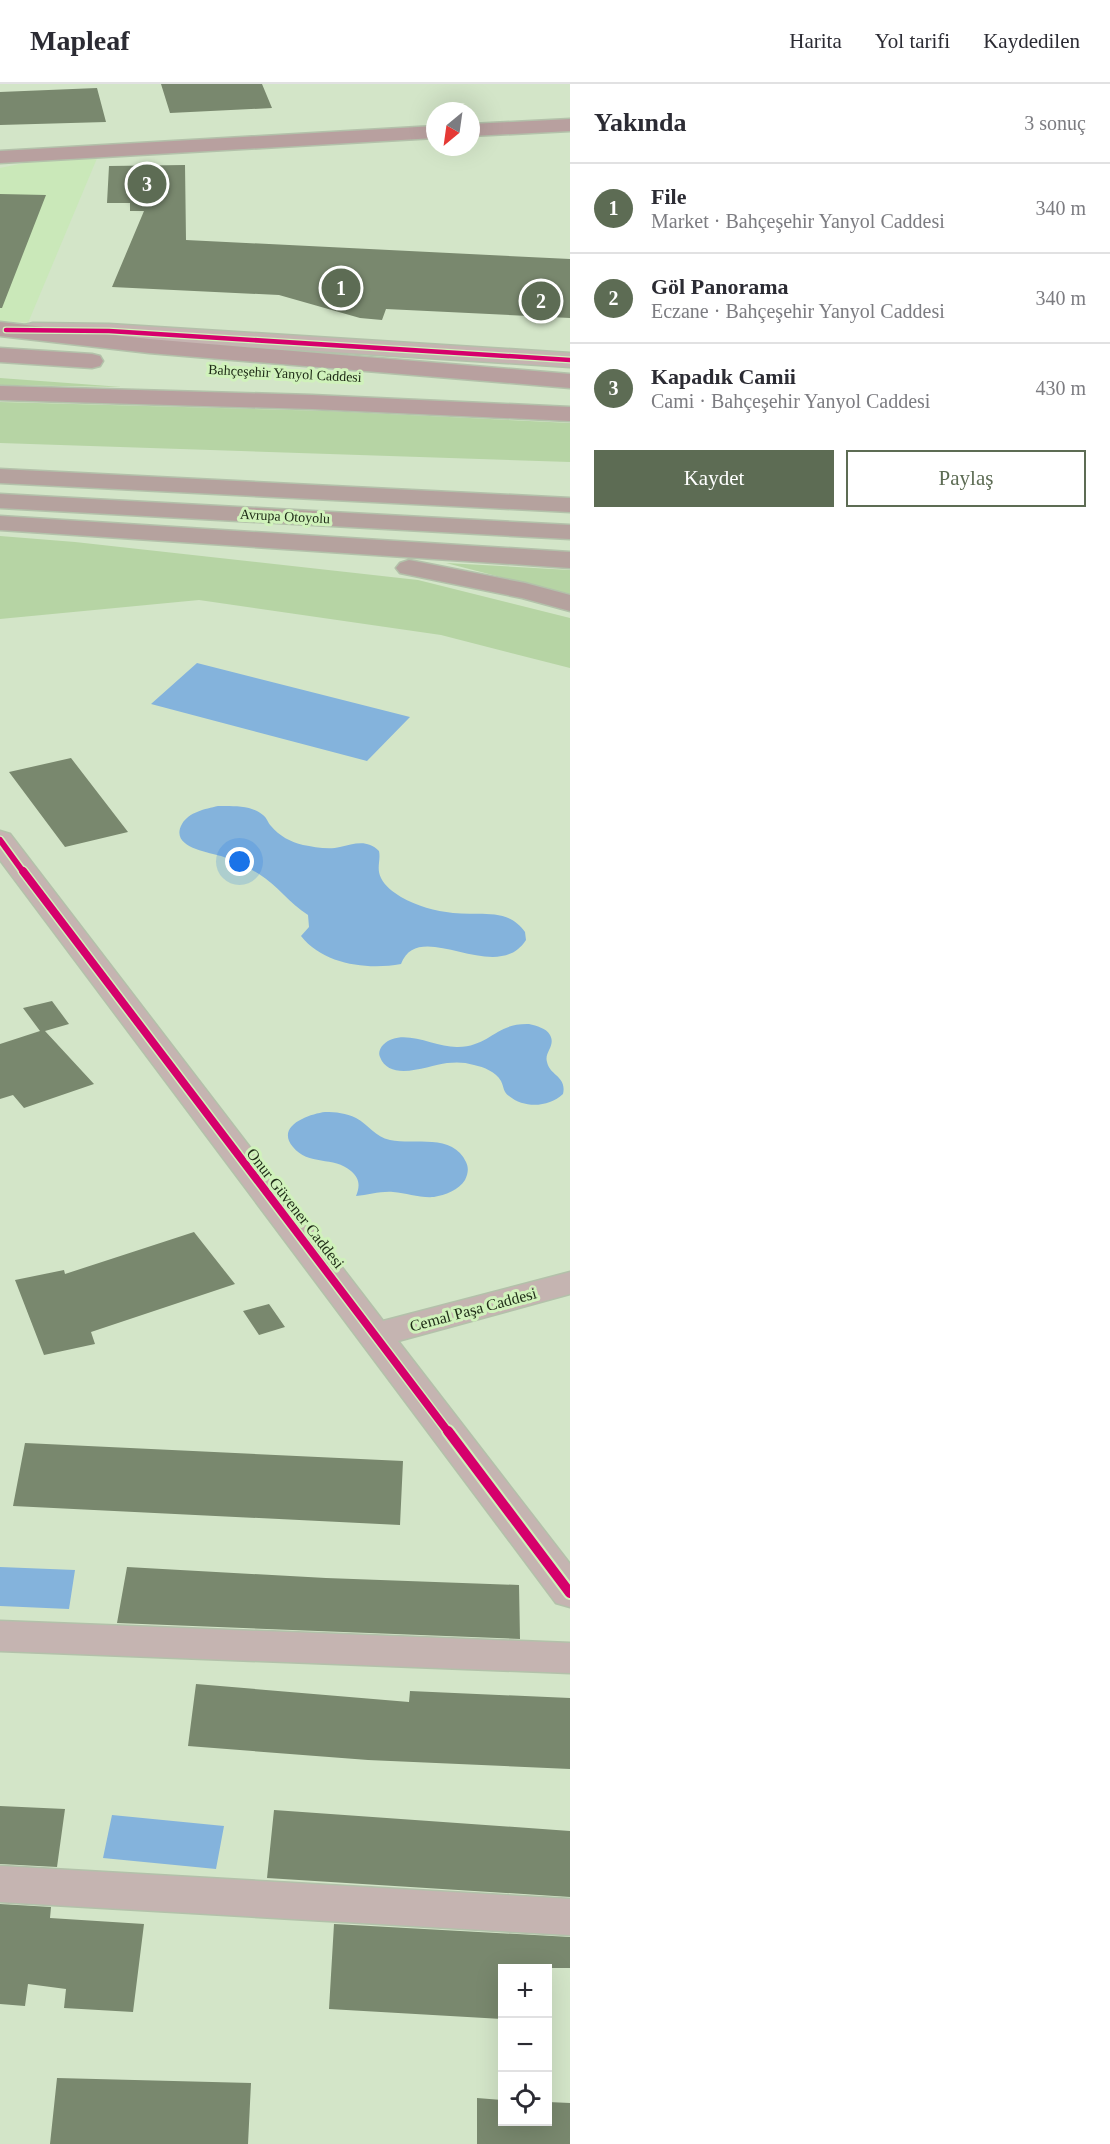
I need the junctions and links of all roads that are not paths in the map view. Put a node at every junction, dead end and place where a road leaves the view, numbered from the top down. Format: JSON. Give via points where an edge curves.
{"nodes":[{"id":1,"x":570,"y":125,"type":"edge"},
{"id":2,"x":480,"y":130,"type":"edge"},
{"id":3,"x":426,"y":133,"type":"edge"},
{"id":4,"x":0,"y":157,"type":"edge"},
{"id":5,"x":3,"y":330,"type":"edge"},
{"id":6,"x":0,"y":355,"type":"edge"},
{"id":7,"x":570,"y":360,"type":"edge"},
{"id":8,"x":0,"y":372,"type":"edge"},
{"id":9,"x":570,"y":383,"type":"edge"},
{"id":10,"x":0,"y":393,"type":"edge"},
{"id":11,"x":488,"y":409,"type":"junction"},
{"id":12,"x":570,"y":414,"type":"edge"},
{"id":13,"x":0,"y":476,"type":"edge"},
{"id":14,"x":570,"y":491,"type":"edge"},
{"id":15,"x":385,"y":495,"type":"junction"},
{"id":16,"x":0,"y":501,"type":"edge"},
{"id":17,"x":570,"y":505,"type":"edge"},
{"id":18,"x":0,"y":523,"type":"edge"},
{"id":19,"x":131,"y":531,"type":"junction"},
{"id":20,"x":570,"y":532,"type":"edge"},
{"id":21,"x":570,"y":560,"type":"edge"},
{"id":22,"x":570,"y":603,"type":"edge"},
{"id":23,"x":0,"y":840,"type":"edge"},
{"id":24,"x":570,"y":1283,"type":"edge"},
{"id":25,"x":375,"y":1335,"type":"junction"},
{"id":26,"x":570,"y":1593,"type":"edge"},
{"id":27,"x":0,"y":1636,"type":"edge"},
{"id":28,"x":570,"y":1658,"type":"edge"},
{"id":29,"x":0,"y":1884,"type":"edge"},
{"id":30,"x":570,"y":1917,"type":"edge"}],
"edges":[{"from":1,"to":2,"type":"main road"},
{"from":3,"to":4,"type":"main road"},
{"from":5,"to":7,"type":"street","via":[[109,331]]},
{"from":5,"to":9,"type":"main road"},
{"from":6,"to":9,"type":"main road","name":"Bahçeşehir Yanyol Caddesi","via":[[319,376]]},
{"from":8,"to":11,"type":"main road"},
{"from":10,"to":11,"type":"main road","name":"Bahçeşehir Yanyol Caddesi"},
{"from":11,"to":12,"type":"main road","name":"Bahçeşehir Yanyol Caddesi"},
{"from":13,"to":15,"type":"highway","name":"Avrupa Otoyolu"},
{"from":14,"to":15,"type":"highway","via":[[485,488]]},
{"from":15,"to":17,"type":"highway","name":"Avrupa Otoyolu"},
{"from":16,"to":20,"type":"highway","name":"Avrupa Otoyolu"},
{"from":18,"to":19,"type":"highway"},
{"from":19,"to":21,"type":"highway"},
{"from":19,"to":22,"type":"highway","via":[[202,544],[388,564]]},
{"from":23,"to":25,"type":"street","name":"Onur Güvener Caddesi"},
{"from":24,"to":25,"type":"street","name":"Cemal Paşa Caddesi"},
{"from":25,"to":26,"type":"street","name":"Onur Güvener Caddesi"},
{"from":27,"to":28,"type":"street"},
{"from":29,"to":30,"type":"street"}]}
